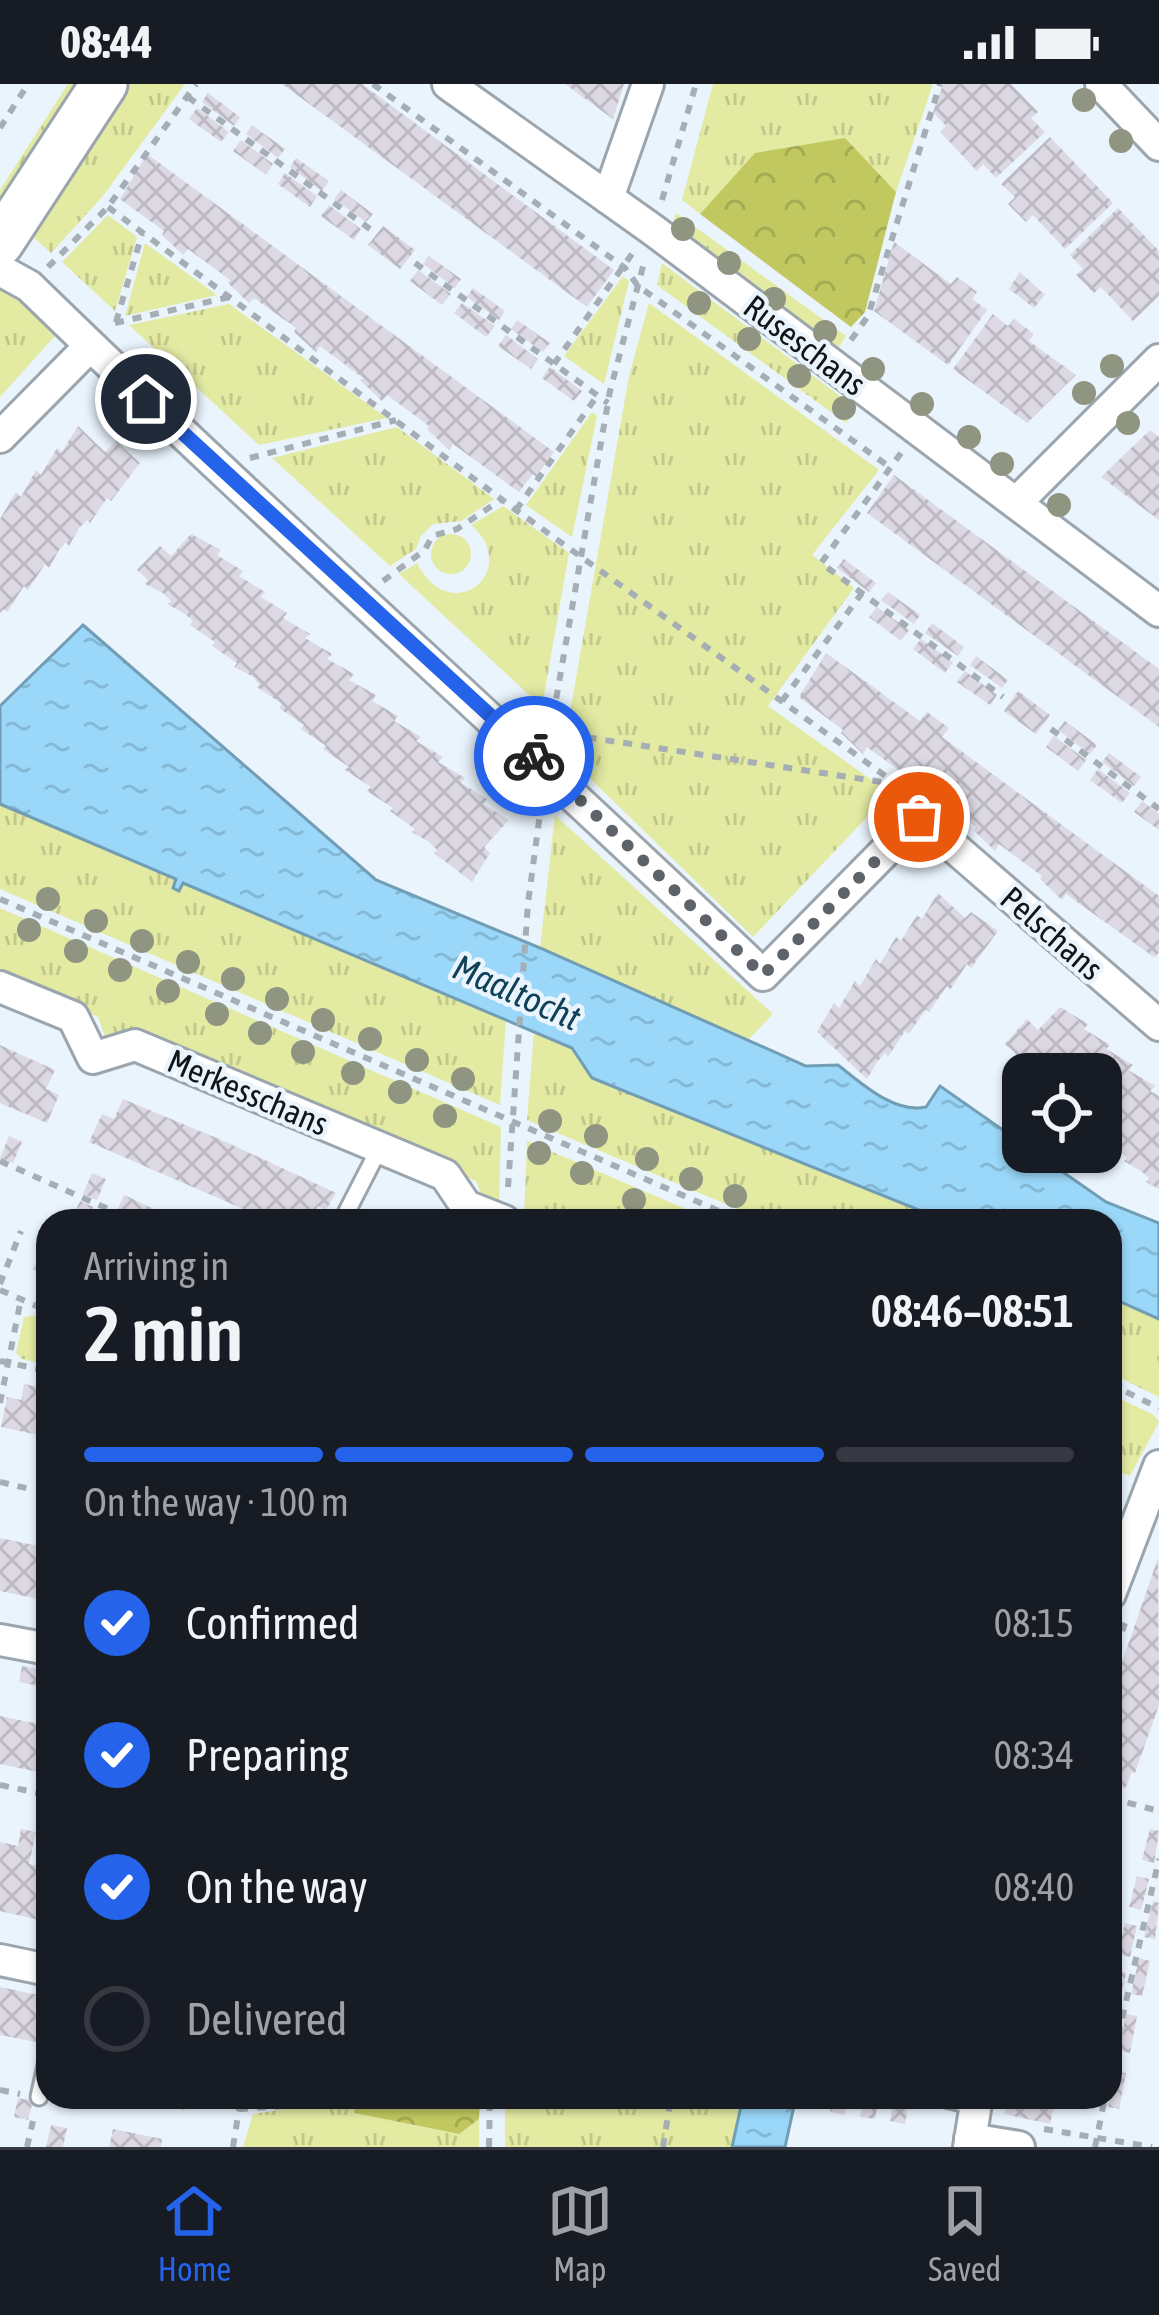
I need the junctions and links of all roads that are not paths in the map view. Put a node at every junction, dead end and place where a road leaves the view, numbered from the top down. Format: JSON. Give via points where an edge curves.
{"nodes":[{"id":1,"x":448,"y":84,"type":"edge"},
{"id":2,"x":648,"y":84,"type":"edge"},
{"id":3,"x":1101,"y":84,"type":"edge"},
{"id":4,"x":102,"y":86,"type":"edge"},
{"id":5,"x":1159,"y":145,"type":"edge"},
{"id":6,"x":608,"y":198,"type":"junction"},
{"id":7,"x":0,"y":243,"type":"edge"},
{"id":8,"x":0,"y":270,"type":"edge"},
{"id":9,"x":90,"y":346,"type":"junction"},
{"id":10,"x":1159,"y":360,"type":"edge"},
{"id":11,"x":0,"y":437,"type":"edge"},
{"id":12,"x":1016,"y":503,"type":"junction"},
{"id":13,"x":1159,"y":611,"type":"edge"},
{"id":14,"x":0,"y":987,"type":"edge"},
{"id":15,"x":1155,"y":1014,"type":"edge"},
{"id":16,"x":380,"y":1147,"type":"junction"},
{"id":17,"x":348,"y":1209,"type":"edge"},
{"id":18,"x":490,"y":1209,"type":"edge"},
{"id":19,"x":1159,"y":1466,"type":"edge"},
{"id":20,"x":1122,"y":1563,"type":"edge"},
{"id":21,"x":0,"y":1640,"type":"edge"},
{"id":22,"x":36,"y":1647,"type":"edge"},
{"id":23,"x":0,"y":1960,"type":"edge"},
{"id":24,"x":36,"y":1968,"type":"edge"},
{"id":25,"x":975,"y":2109,"type":"edge"},
{"id":26,"x":1027,"y":2137,"type":"edge"},
{"id":27,"x":969,"y":2143,"type":"edge"}],
"edges":[{"from":1,"to":6,"type":"street","name":"Ruseschans"},
{"from":2,"to":6,"type":"street"},
{"from":3,"to":5,"type":"street"},
{"from":4,"to":7,"type":"street"},
{"from":6,"to":12,"type":"street","name":"Ruseschans"},
{"from":8,"to":9,"type":"street","name":"Pelschans","via":[[29,286]]},
{"from":9,"to":11,"type":"street"},
{"from":9,"to":15,"type":"street","name":"Pelschans","via":[[763,975],[919,817]]},
{"from":10,"to":12,"type":"street"},
{"from":12,"to":13,"type":"street","name":"Ruseschans"},
{"from":14,"to":16,"type":"street","name":"Merkesschans","via":[[73,1017],[93,1058],[135,1046]]},
{"from":16,"to":17,"type":"lane"},
{"from":16,"to":18,"type":"street","name":"Merkesschans","via":[[445,1175],[466,1206]]},
{"from":19,"to":20,"type":"street"},
{"from":21,"to":22,"type":"street"},
{"from":23,"to":24,"type":"street"},
{"from":25,"to":27,"type":"street"},
{"from":26,"to":27,"type":"street"}]}
